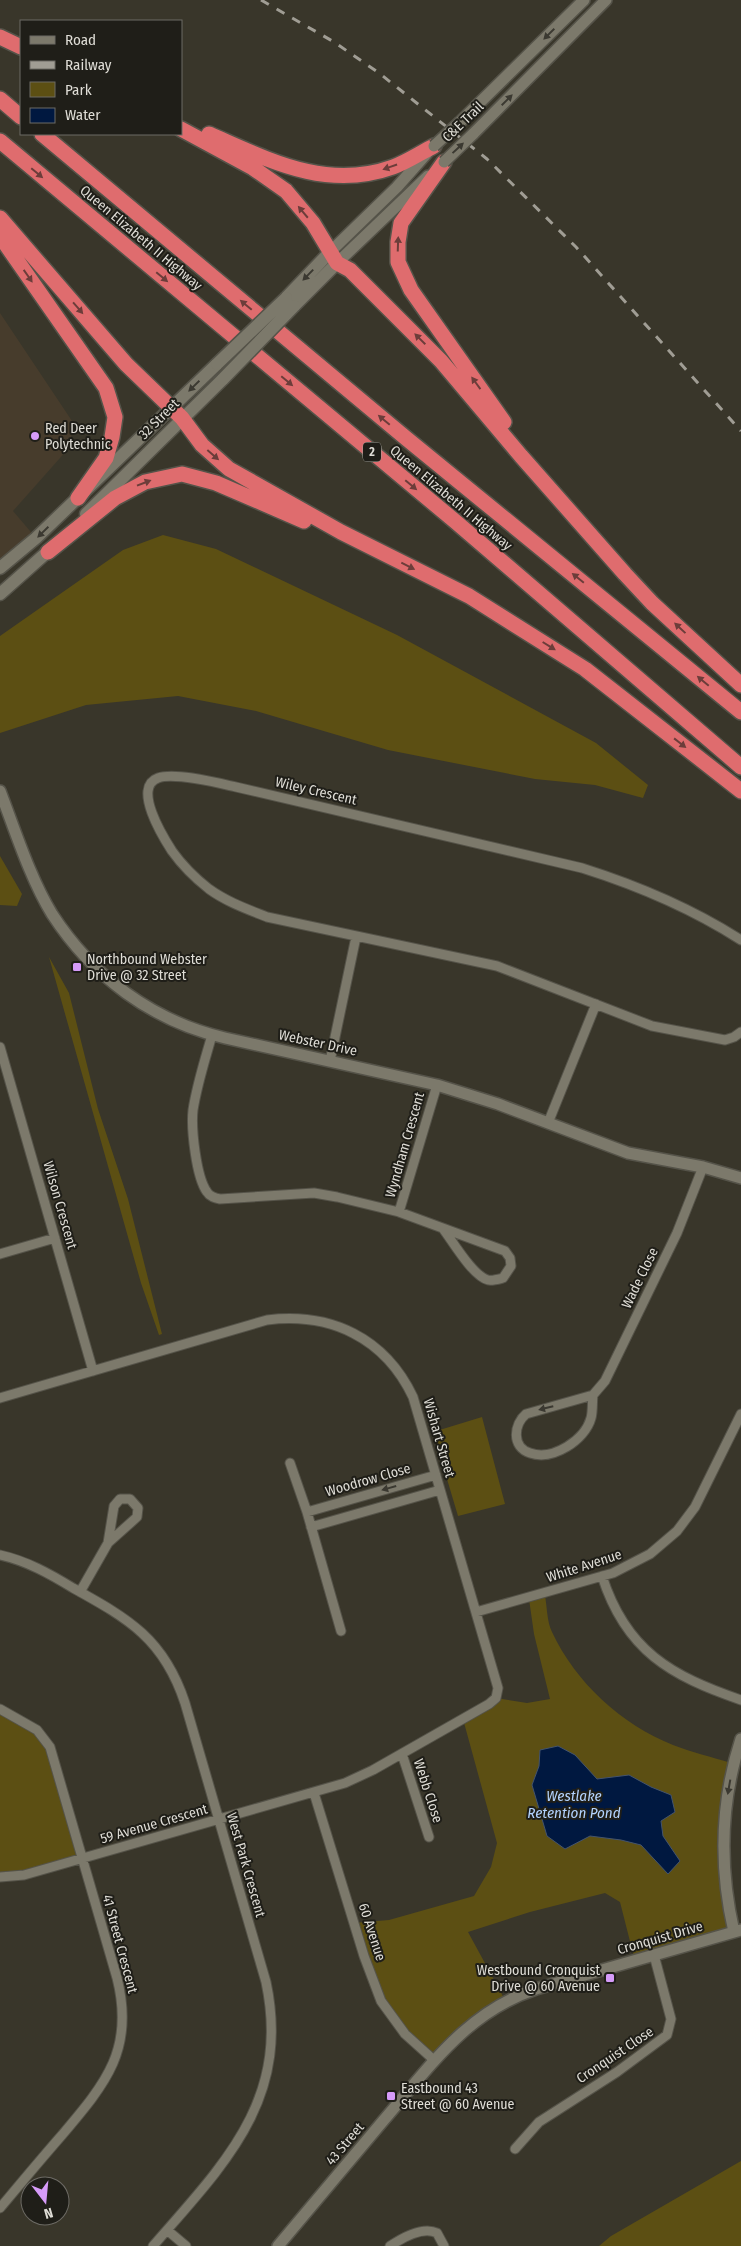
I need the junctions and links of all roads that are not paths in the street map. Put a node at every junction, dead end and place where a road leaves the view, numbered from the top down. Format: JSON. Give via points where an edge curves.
{"nodes":[{"id":1,"x":584,"y":0,"type":"edge"},
{"id":2,"x":606,"y":0,"type":"edge"},
{"id":3,"x":0,"y":37,"type":"edge"},
{"id":4,"x":20,"y":47,"type":"edge"},
{"id":5,"x":0,"y":99,"type":"edge"},
{"id":6,"x":20,"y":116,"type":"edge"},
{"id":7,"x":182,"y":122,"type":"edge"},
{"id":8,"x":182,"y":129,"type":"edge"},
{"id":9,"x":43,"y":135,"type":"edge"},
{"id":10,"x":0,"y":141,"type":"edge"},
{"id":11,"x":434,"y":146,"type":"junction"},
{"id":12,"x":444,"y":162,"type":"junction"},
{"id":13,"x":0,"y":218,"type":"edge"},
{"id":14,"x":0,"y":236,"type":"edge"},
{"id":15,"x":333,"y":258,"type":"junction"},
{"id":16,"x":290,"y":302,"type":"junction"},
{"id":17,"x":177,"y":413,"type":"junction"},
{"id":18,"x":78,"y":498,"type":"junction"},
{"id":19,"x":567,"y":508,"type":"junction"},
{"id":20,"x":365,"y":544,"type":"junction"},
{"id":21,"x":48,"y":552,"type":"junction"},
{"id":22,"x":0,"y":568,"type":"edge"},
{"id":23,"x":0,"y":594,"type":"edge"},
{"id":24,"x":741,"y":685,"type":"edge"},
{"id":25,"x":741,"y":712,"type":"edge"},
{"id":26,"x":741,"y":767,"type":"edge"},
{"id":27,"x":0,"y":791,"type":"edge"},
{"id":28,"x":741,"y":791,"type":"edge"},
{"id":29,"x":356,"y":937,"type":"junction"},
{"id":30,"x":741,"y":940,"type":"edge"},
{"id":31,"x":596,"y":1004,"type":"junction"},
{"id":32,"x":741,"y":1032,"type":"edge"},
{"id":33,"x":212,"y":1035,"type":"junction"},
{"id":34,"x":0,"y":1047,"type":"edge"},
{"id":35,"x":330,"y":1061,"type":"junction"},
{"id":36,"x":437,"y":1085,"type":"junction"},
{"id":37,"x":548,"y":1123,"type":"junction"},
{"id":38,"x":703,"y":1167,"type":"junction"},
{"id":39,"x":741,"y":1178,"type":"edge"},
{"id":40,"x":399,"y":1212,"type":"junction"},
{"id":41,"x":444,"y":1230,"type":"junction"},
{"id":42,"x":55,"y":1238,"type":"junction"},
{"id":43,"x":0,"y":1254,"type":"edge"},
{"id":44,"x":93,"y":1371,"type":"junction"},
{"id":45,"x":593,"y":1395,"type":"junction"},
{"id":46,"x":0,"y":1398,"type":"edge"},
{"id":47,"x":741,"y":1414,"type":"edge"},
{"id":48,"x":290,"y":1463,"type":"dead end"},
{"id":49,"x":436,"y":1475,"type":"junction"},
{"id":50,"x":440,"y":1490,"type":"junction"},
{"id":51,"x":307,"y":1512,"type":"junction"},
{"id":52,"x":311,"y":1527,"type":"junction"},
{"id":53,"x":108,"y":1543,"type":"junction"},
{"id":54,"x":0,"y":1555,"type":"edge"},
{"id":55,"x":602,"y":1576,"type":"junction"},
{"id":56,"x":80,"y":1592,"type":"junction"},
{"id":57,"x":476,"y":1612,"type":"junction"},
{"id":58,"x":341,"y":1631,"type":"dead end"},
{"id":59,"x":741,"y":1700,"type":"edge"},
{"id":60,"x":0,"y":1709,"type":"edge"},
{"id":61,"x":741,"y":1740,"type":"edge"},
{"id":62,"x":402,"y":1754,"type":"junction"},
{"id":63,"x":314,"y":1793,"type":"junction"},
{"id":64,"x":219,"y":1820,"type":"junction"},
{"id":65,"x":429,"y":1837,"type":"dead end"},
{"id":66,"x":83,"y":1858,"type":"junction"},
{"id":67,"x":0,"y":1877,"type":"edge"},
{"id":68,"x":737,"y":1931,"type":"edge"},
{"id":69,"x":654,"y":1955,"type":"junction"},
{"id":70,"x":435,"y":2061,"type":"junction"},
{"id":71,"x":515,"y":2149,"type":"dead end"},
{"id":72,"x":0,"y":2208,"type":"edge"},
{"id":73,"x":167,"y":2230,"type":"junction"},
{"id":74,"x":393,"y":2244,"type":"edge"},
{"id":75,"x":154,"y":2246,"type":"edge"},
{"id":76,"x":186,"y":2246,"type":"edge"},
{"id":77,"x":278,"y":2246,"type":"edge"},
{"id":78,"x":444,"y":2246,"type":"edge"}],
"edges":[{"from":1,"to":11,"type":"street","name":"C&E Trail","one_way":true,"bridge":true},
{"from":12,"to":2,"type":"street","name":"C&E Trail","one_way":true,"bridge":true},
{"from":3,"to":4,"type":"highway"},
{"from":5,"to":6,"type":"highway"},
{"from":11,"to":7,"type":"highway","one_way":true,"via":[[394,167],[358,176],[328,176],[280,164]]},
{"from":15,"to":8,"type":"highway","one_way":true,"via":[[313,223],[286,191],[253,168]]},
{"from":25,"to":9,"type":"highway","name":"Queen Elizabeth II Highway","number":"2","one_way":true},
{"from":10,"to":26,"type":"highway","name":"Queen Elizabeth II Highway","number":"2","one_way":true,"via":[[448,516]]},
{"from":11,"to":15,"type":"street","name":"C&E Trail"},
{"from":12,"to":15,"type":"street","name":"C&E Trail"},
{"from":19,"to":12,"type":"highway","one_way":true,"via":[[411,290],[398,262],[401,223]]},
{"from":13,"to":17,"type":"highway","one_way":true,"via":[[126,364]]},
{"from":14,"to":18,"type":"highway","one_way":true,"via":[[106,388],[115,417],[106,458]]},
{"from":15,"to":16,"type":"main road","name":"32 Street"},
{"from":19,"to":15,"type":"highway","one_way":true,"via":[[442,361],[350,270]]},
{"from":16,"to":17,"type":"main road","name":"32 Street","one_way":true,"bridge":true,"via":[[217,364]]},
{"from":16,"to":17,"type":"main road","name":"32 Street","bridge":true,"via":[[223,379]]},
{"from":17,"to":18,"type":"main road","name":"32 Street"},
{"from":17,"to":20,"type":"highway","one_way":true,"via":[[202,445],[229,469]]},
{"from":17,"to":21,"type":"main road","name":"32 Street"},
{"from":18,"to":22,"type":"main road","name":"32 Street","one_way":true},
{"from":24,"to":19,"type":"highway","one_way":true,"via":[[652,603]]},
{"from":21,"to":20,"type":"highway","one_way":true,"via":[[115,498],[145,482],[182,474],[216,483]]},
{"from":20,"to":28,"type":"highway","one_way":true,"via":[[469,596],[585,669]]},
{"from":21,"to":23,"type":"main road","name":"32 Street"},
{"from":27,"to":33,"type":"street","name":"Webster Drive","via":[[36,882],[52,913],[84,955],[139,1003],[170,1020]]},
{"from":29,"to":30,"type":"street","name":"Wiley Crescent","via":[[267,918],[209,889],[171,850],[146,798],[151,782],[158,778],[189,778],[236,787],[582,868],[671,900]]},
{"from":29,"to":31,"type":"street","name":"Wiley Crescent","via":[[497,966]]},
{"from":29,"to":35,"type":"street"},
{"from":31,"to":32,"type":"street","name":"Wiley Crescent","via":[[652,1026],[679,1032],[725,1040]]},
{"from":31,"to":37,"type":"street"},
{"from":33,"to":35,"type":"street","name":"Webster Drive"},
{"from":33,"to":40,"type":"street","name":"Wyndham Crescent","via":[[193,1112],[195,1147],[206,1192],[220,1199],[314,1193]]},
{"from":34,"to":42,"type":"street","name":"Wilson Crescent"},
{"from":35,"to":36,"type":"street","name":"Webster Drive"},
{"from":36,"to":37,"type":"street","name":"Webster Drive"},
{"from":36,"to":40,"type":"street","name":"Wyndham Crescent"},
{"from":37,"to":38,"type":"street","name":"Webster Drive","via":[[628,1153]]},
{"from":38,"to":39,"type":"street","name":"Webster Drive"},
{"from":38,"to":45,"type":"street","name":"Wade Close","via":[[677,1232],[611,1369]]},
{"from":40,"to":41,"type":"street","name":"Wyndham Crescent"},
{"from":41,"to":41,"type":"street","name":"Wyndham Crescent","via":[[480,1276],[488,1280],[503,1278],[511,1266],[505,1252]]},
{"from":42,"to":43,"type":"street"},
{"from":42,"to":44,"type":"street","name":"Wilson Crescent"},
{"from":44,"to":46,"type":"street","name":"Wishart Street"},
{"from":44,"to":49,"type":"street","name":"Wishart Street","via":[[267,1320],[306,1318],[333,1324],[372,1344],[392,1362],[416,1406]]},
{"from":45,"to":45,"type":"street","name":"Wade Close","one_way":true,"via":[[526,1414],[516,1428],[520,1447],[540,1455],[574,1443],[591,1417]]},
{"from":47,"to":55,"type":"street","name":"White Avenue","via":[[704,1493],[677,1531],[650,1554],[626,1568]]},
{"from":48,"to":51,"type":"street"},
{"from":49,"to":50,"type":"street","name":"Wishart Street"},
{"from":49,"to":51,"type":"street","name":"Woodrow Close","one_way":true},
{"from":50,"to":52,"type":"street"},
{"from":50,"to":57,"type":"street","name":"Wishart Street"},
{"from":51,"to":52,"type":"street"},
{"from":52,"to":58,"type":"street"},
{"from":53,"to":53,"type":"street","via":[[137,1517],[138,1508],[130,1499],[120,1499],[114,1506]]},
{"from":53,"to":56,"type":"street"},
{"from":54,"to":56,"type":"street","name":"West Park Crescent","via":[[29,1564]]},
{"from":55,"to":57,"type":"street","name":"White Avenue"},
{"from":55,"to":59,"type":"street","via":[[622,1622],[653,1657],[681,1676]]},
{"from":56,"to":64,"type":"street","name":"West Park Crescent","via":[[135,1625],[173,1672]]},
{"from":57,"to":62,"type":"street","name":"Wishart Street","via":[[498,1685],[496,1698]]},
{"from":60,"to":66,"type":"street","name":"41 Street Crescent","via":[[37,1730],[48,1743]]},
{"from":61,"to":68,"type":"street","one_way":true,"via":[[729,1783],[723,1840],[725,1890]]},
{"from":62,"to":63,"type":"street","name":"Wishart Street","via":[[357,1778]]},
{"from":62,"to":65,"type":"street","name":"Webb Close"},
{"from":63,"to":64,"type":"street","name":"59 Avenue Crescent"},
{"from":63,"to":70,"type":"street","name":"60 Avenue","via":[[381,2002],[405,2034]]},
{"from":64,"to":66,"type":"street","name":"59 Avenue Crescent"},
{"from":64,"to":73,"type":"street","name":"West Park Crescent","via":[[266,1982],[272,2023],[270,2052],[263,2090],[242,2137]]},
{"from":66,"to":67,"type":"street","name":"59 Avenue Crescent","via":[[24,1875]]},
{"from":66,"to":72,"type":"street","name":"41 Street Crescent","via":[[120,1991],[123,2020],[119,2047],[109,2075],[96,2095]]},
{"from":68,"to":69,"type":"street","name":"Cronquist Drive"},
{"from":69,"to":70,"type":"street","name":"Cronquist Drive","via":[[505,2000],[472,2024]]},
{"from":69,"to":71,"type":"street","name":"Cronquist Close","via":[[671,2019],[667,2035],[539,2122]]},
{"from":70,"to":77,"type":"street","name":"43 Street"},
{"from":73,"to":75,"type":"street","name":"West Park Crescent"},
{"from":73,"to":76,"type":"street"},
{"from":74,"to":78,"type":"street","via":[[411,2235],[434,2231]]}]}
